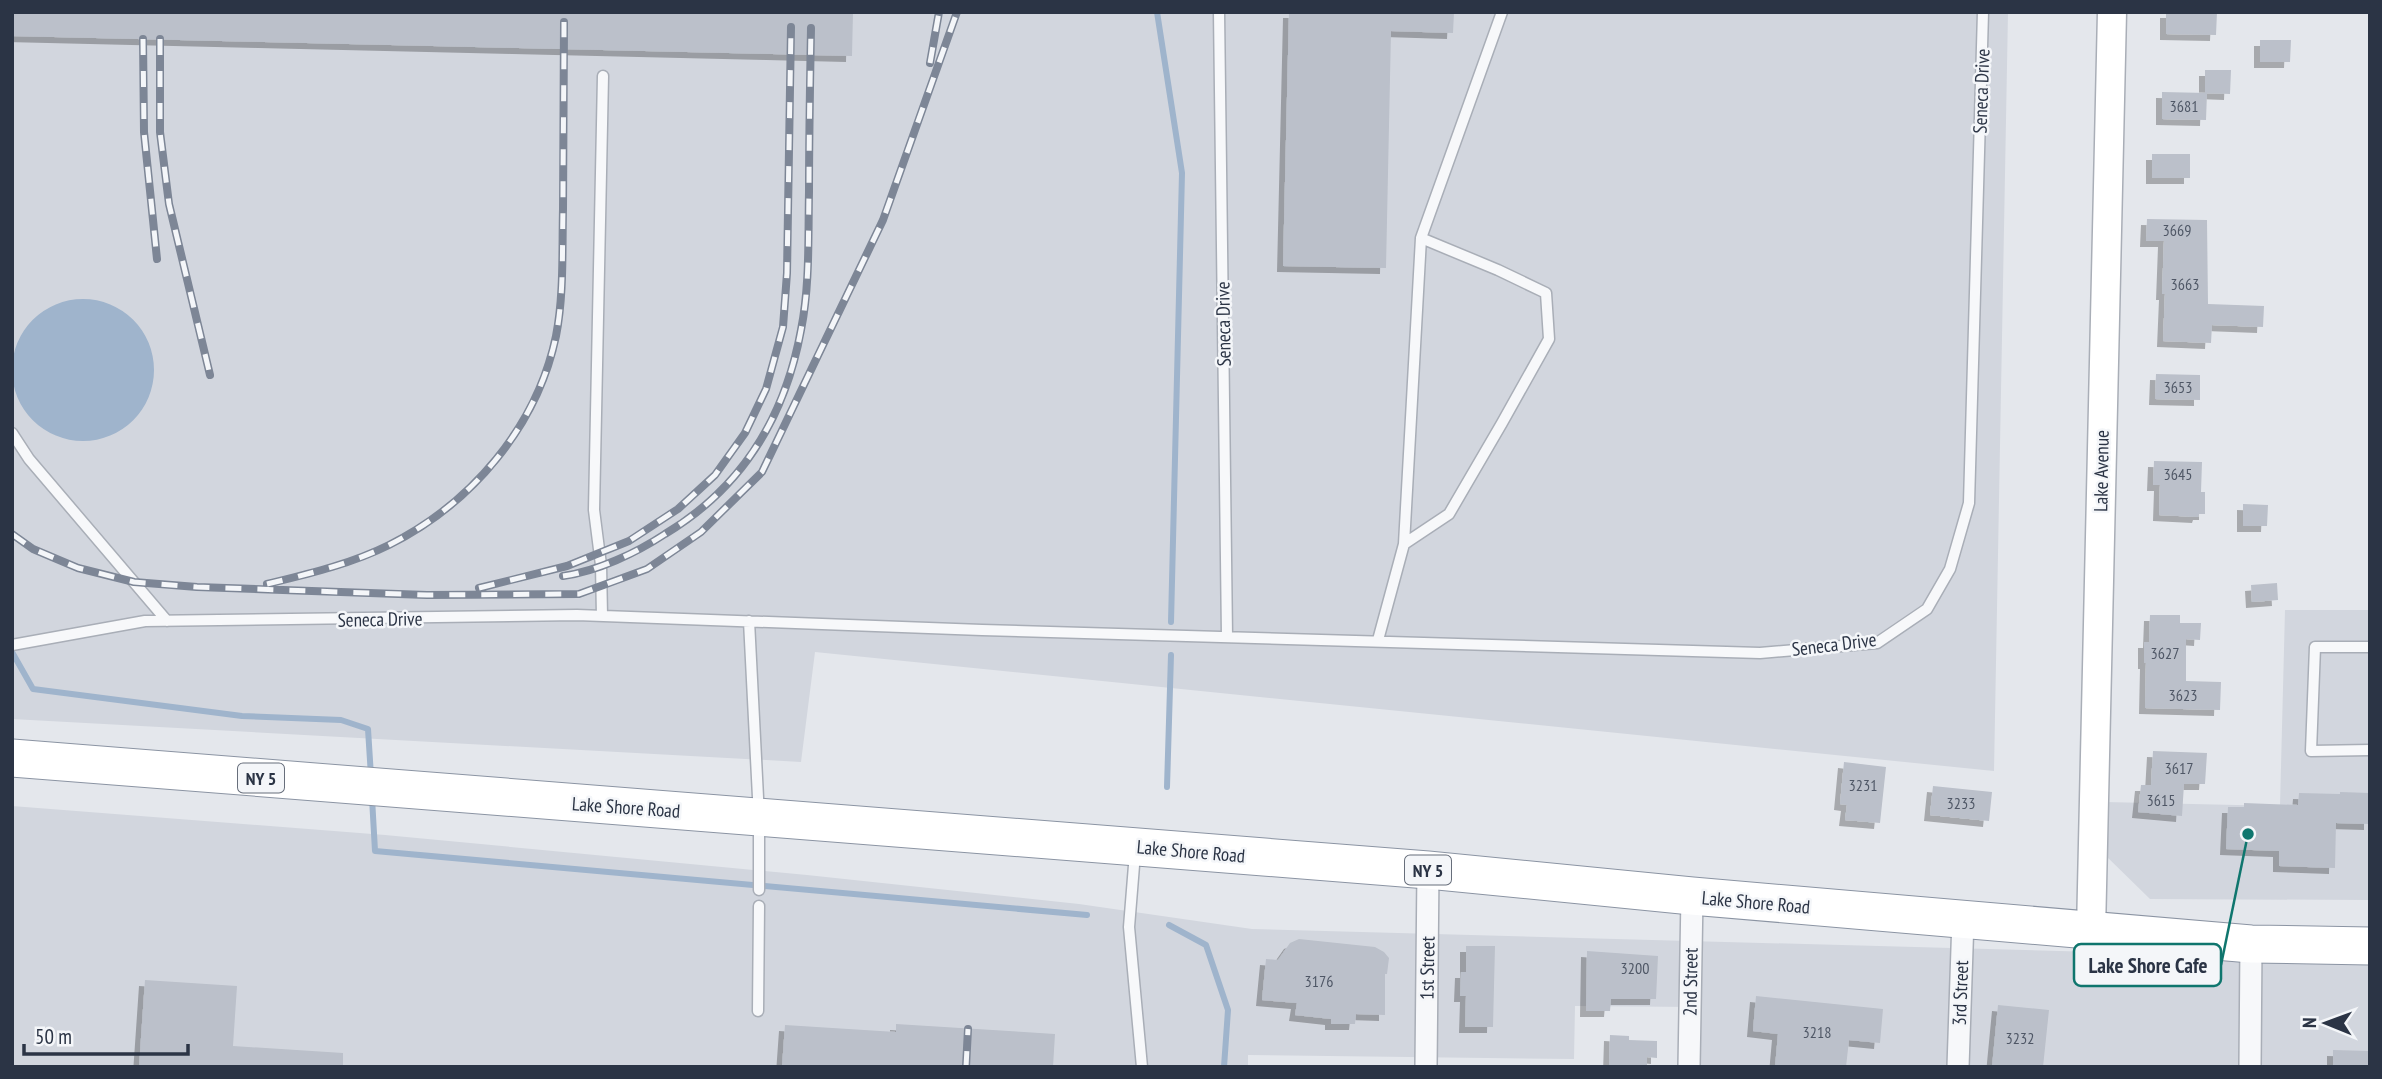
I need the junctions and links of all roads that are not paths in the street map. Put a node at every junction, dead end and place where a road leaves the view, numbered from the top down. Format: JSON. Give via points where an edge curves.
{"nodes":[{"id":1,"x":1219,"y":12,"type":"edge"},
{"id":2,"x":1502,"y":12,"type":"edge"},
{"id":3,"x":1983,"y":12,"type":"edge"},
{"id":4,"x":2112,"y":12,"type":"edge"},
{"id":5,"x":603,"y":76,"type":"dead end"},
{"id":6,"x":1420,"y":238,"type":"junction"},
{"id":7,"x":12,"y":433,"type":"edge"},
{"id":8,"x":1404,"y":544,"type":"junction"},
{"id":9,"x":602,"y":616,"type":"junction"},
{"id":10,"x":167,"y":621,"type":"junction"},
{"id":11,"x":749,"y":621,"type":"junction"},
{"id":12,"x":1227,"y":636,"type":"junction"},
{"id":13,"x":1378,"y":640,"type":"junction"},
{"id":14,"x":12,"y":645,"type":"edge"},
{"id":15,"x":2370,"y":647,"type":"edge"},
{"id":16,"x":2370,"y":750,"type":"edge"},
{"id":17,"x":12,"y":758,"type":"edge"},
{"id":18,"x":759,"y":817,"type":"junction"},
{"id":19,"x":1135,"y":847,"type":"junction"},
{"id":20,"x":1428,"y":870,"type":"junction"},
{"id":21,"x":759,"y":890,"type":"dead end"},
{"id":22,"x":1692,"y":897,"type":"junction"},
{"id":23,"x":759,"y":906,"type":"dead end"},
{"id":24,"x":1963,"y":919,"type":"junction"},
{"id":25,"x":2091,"y":930,"type":"junction"},
{"id":26,"x":2251,"y":944,"type":"junction"},
{"id":27,"x":2370,"y":946,"type":"edge"},
{"id":28,"x":758,"y":1012,"type":"dead end"},
{"id":29,"x":1142,"y":1067,"type":"edge"},
{"id":30,"x":1426,"y":1067,"type":"edge"},
{"id":31,"x":1689,"y":1067,"type":"edge"},
{"id":32,"x":1958,"y":1067,"type":"edge"},
{"id":33,"x":2250,"y":1067,"type":"edge"}],
"edges":[{"from":1,"to":12,"type":"lane","name":"Seneca Drive"},
{"from":2,"to":6,"type":"lane"},
{"from":3,"to":13,"type":"lane","name":"Seneca Drive","via":[[1969,503],[1950,569],[1927,609],[1877,643],[1760,653]]},
{"from":4,"to":25,"type":"street","name":"Lake Avenue"},
{"from":5,"to":9,"type":"lane","via":[[594,510]]},
{"from":6,"to":8,"type":"lane"},
{"from":6,"to":8,"type":"lane","via":[[1546,293],[1549,339],[1448,514]]},
{"from":7,"to":10,"type":"lane"},
{"from":8,"to":13,"type":"lane"},
{"from":9,"to":10,"type":"lane","name":"Seneca Drive"},
{"from":9,"to":11,"type":"lane","name":"Seneca Drive"},
{"from":10,"to":14,"type":"lane","name":"Seneca Drive"},
{"from":11,"to":12,"type":"lane","name":"Seneca Drive"},
{"from":11,"to":18,"type":"lane"},
{"from":12,"to":13,"type":"lane","name":"Seneca Drive"},
{"from":15,"to":16,"type":"lane","via":[[2315,648],[2311,751]]},
{"from":17,"to":18,"type":"highway","name":"Lake Shore Road","number":"NY 5"},
{"from":18,"to":19,"type":"highway","name":"Lake Shore Road","number":"NY 5"},
{"from":18,"to":21,"type":"lane"},
{"from":19,"to":20,"type":"highway","name":"Lake Shore Road","number":"NY 5"},
{"from":19,"to":29,"type":"lane","via":[[1129,927]]},
{"from":20,"to":22,"type":"highway","name":"Lake Shore Road","number":"NY 5"},
{"from":20,"to":30,"type":"street","name":"1st Street"},
{"from":22,"to":24,"type":"highway","name":"Lake Shore Road","number":"NY 5"},
{"from":22,"to":31,"type":"street","name":"2nd Street"},
{"from":23,"to":28,"type":"lane"},
{"from":24,"to":25,"type":"highway","name":"Lake Shore Road","number":"NY 5"},
{"from":24,"to":32,"type":"street","name":"3rd Street"},
{"from":25,"to":26,"type":"highway","name":"Lake Shore Road","number":"NY 5"},
{"from":26,"to":27,"type":"highway","name":"Lake Shore Road","number":"NY 5"},
{"from":26,"to":33,"type":"street"}]}
